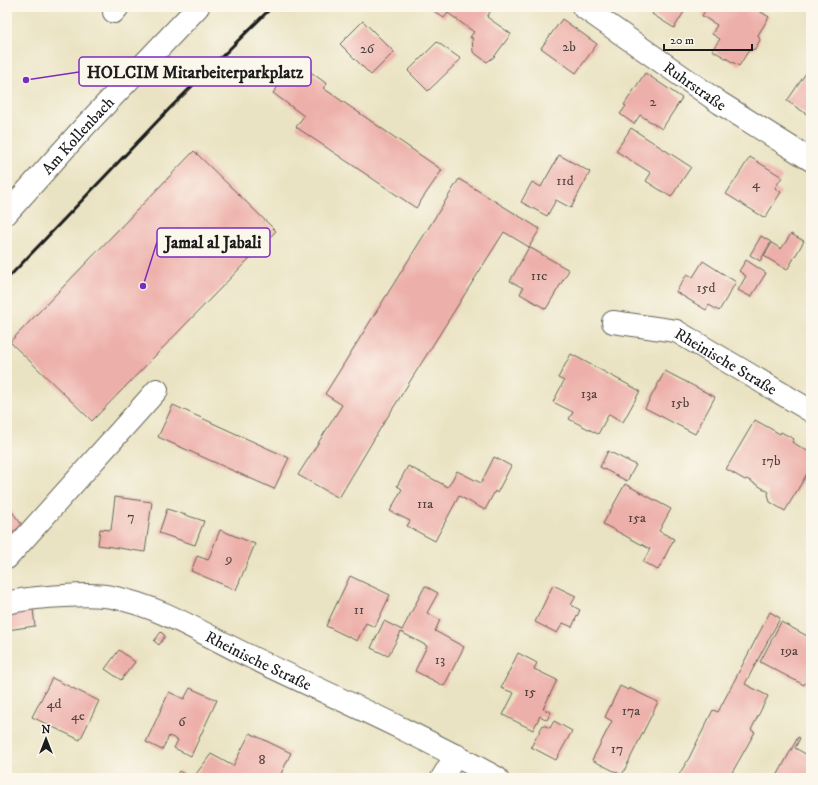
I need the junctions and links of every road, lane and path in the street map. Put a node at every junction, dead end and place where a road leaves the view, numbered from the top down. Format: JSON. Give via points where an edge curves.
{"nodes":[{"id":1,"x":198,"y":7,"type":"edge"},
{"id":2,"x":583,"y":7,"type":"edge"},
{"id":3,"x":811,"y":160,"type":"edge"},
{"id":4,"x":8,"y":208,"type":"edge"},
{"id":5,"x":613,"y":322,"type":"dead end"},
{"id":6,"x":157,"y":390,"type":"dead end"},
{"id":7,"x":811,"y":411,"type":"edge"},
{"id":8,"x":7,"y":558,"type":"edge"},
{"id":9,"x":7,"y":603,"type":"edge"},
{"id":10,"x":456,"y":755,"type":"junction"},
{"id":11,"x":442,"y":778,"type":"edge"},
{"id":12,"x":497,"y":778,"type":"edge"}],
"edges":[{"from":1,"to":4,"type":"street","name":"Am Kollenbach"},
{"from":2,"to":3,"type":"street","name":"Ruhrstraße","via":[[720,103]]},
{"from":5,"to":7,"type":"street","name":"Rheinische Straße","via":[[676,331]]},
{"from":6,"to":8,"type":"street"},
{"from":9,"to":10,"type":"street","name":"Rheinische Straße","via":[[26,598],[88,595],[111,597],[144,605]]},
{"from":10,"to":11,"type":"street"},
{"from":10,"to":12,"type":"street","name":"Rheinische Straße"}]}
